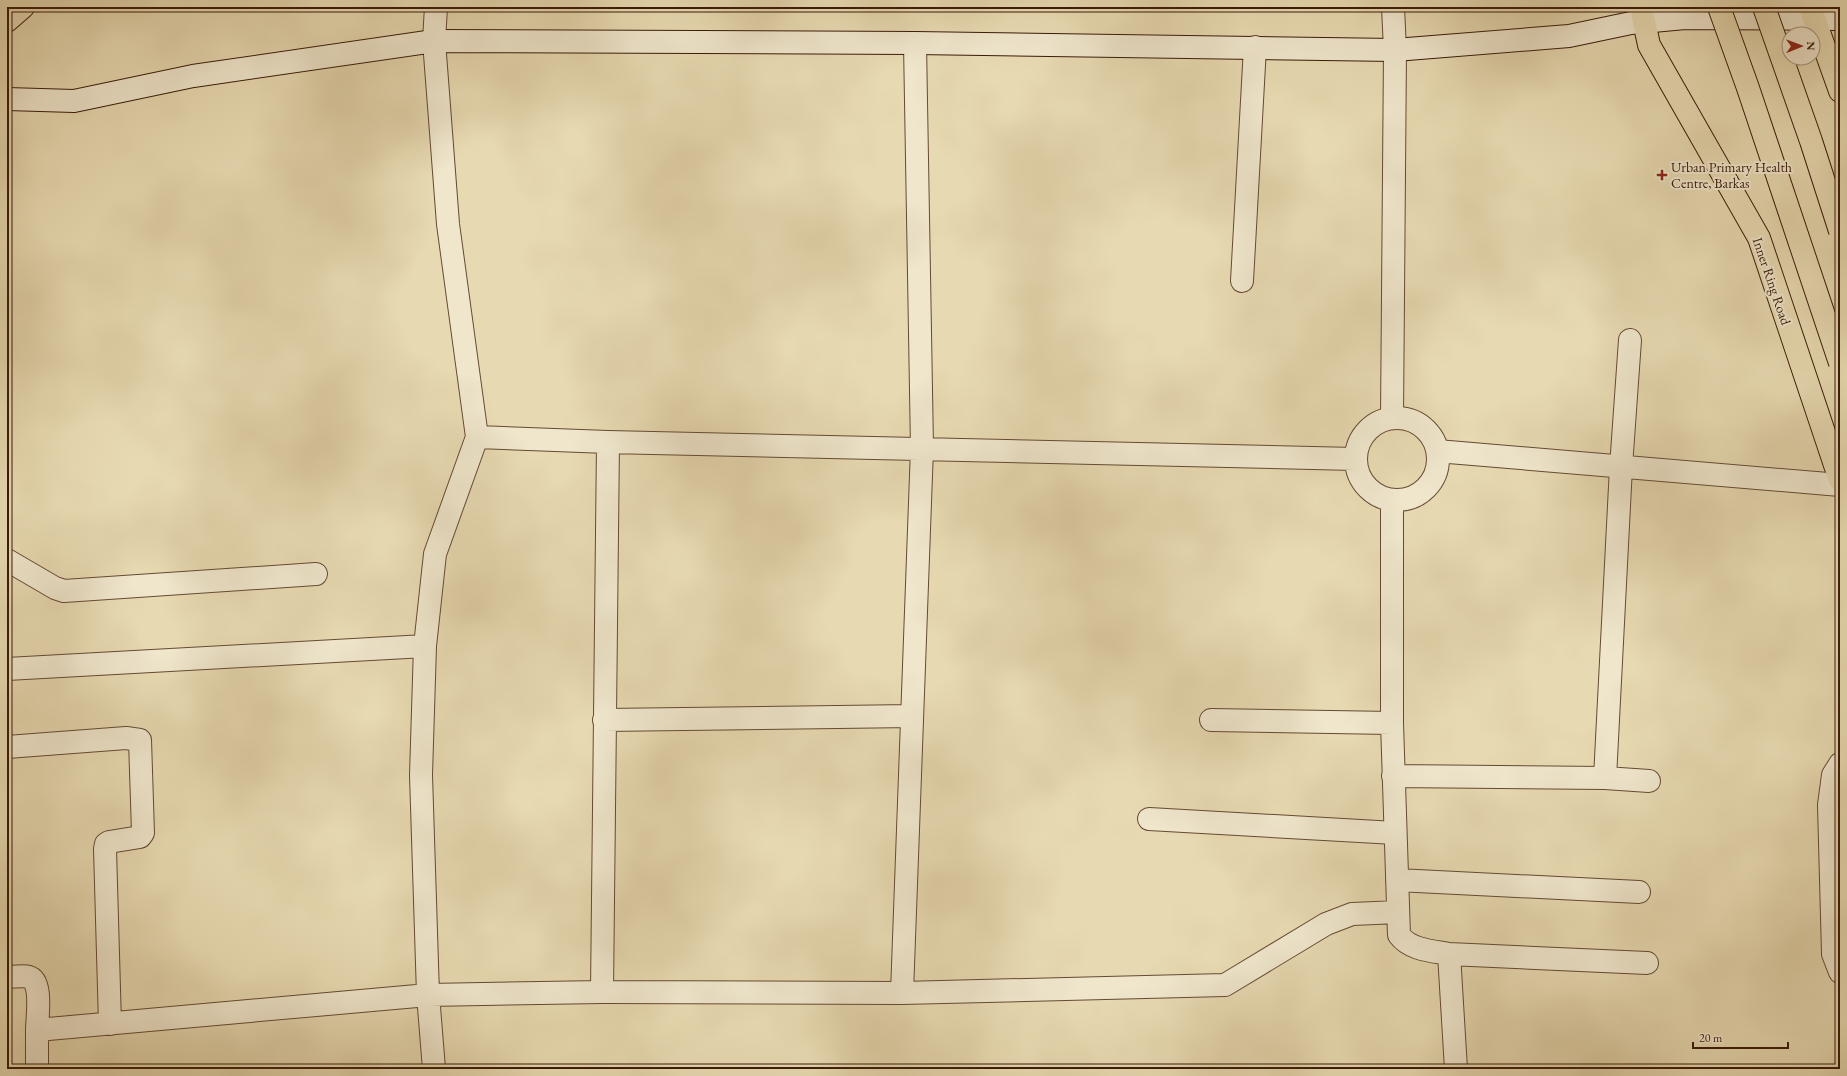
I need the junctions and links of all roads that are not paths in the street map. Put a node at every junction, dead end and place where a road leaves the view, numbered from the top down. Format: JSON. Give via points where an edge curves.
{"nodes":[{"id":1,"x":23,"y":7,"type":"edge"},
{"id":2,"x":436,"y":7,"type":"edge"},
{"id":3,"x":1393,"y":7,"type":"edge"},
{"id":4,"x":1719,"y":7,"type":"edge"},
{"id":5,"x":1764,"y":7,"type":"edge"},
{"id":6,"x":1812,"y":13,"type":"edge"},
{"id":7,"x":1642,"y":14,"type":"edge"},
{"id":8,"x":1840,"y":19,"type":"edge"},
{"id":9,"x":7,"y":21,"type":"edge"},
{"id":10,"x":434,"y":42,"type":"junction"},
{"id":11,"x":915,"y":43,"type":"junction"},
{"id":12,"x":1255,"y":47,"type":"junction"},
{"id":13,"x":1395,"y":50,"type":"junction"},
{"id":14,"x":1840,"y":91,"type":"edge"},
{"id":15,"x":7,"y":99,"type":"edge"},
{"id":16,"x":1840,"y":231,"type":"edge"},
{"id":17,"x":1242,"y":281,"type":"dead end"},
{"id":18,"x":1630,"y":340,"type":"dead end"},
{"id":19,"x":1840,"y":363,"type":"edge"},
{"id":20,"x":1392,"y":418,"type":"junction"},
{"id":21,"x":477,"y":437,"type":"junction"},
{"id":22,"x":608,"y":442,"type":"junction"},
{"id":23,"x":922,"y":448,"type":"junction"},
{"id":24,"x":1437,"y":451,"type":"junction"},
{"id":25,"x":1355,"y":459,"type":"junction"},
{"id":26,"x":1621,"y":467,"type":"junction"},
{"id":27,"x":1840,"y":480,"type":"edge"},
{"id":28,"x":1840,"y":485,"type":"edge"},
{"id":29,"x":1392,"y":501,"type":"junction"},
{"id":30,"x":7,"y":560,"type":"edge"},
{"id":31,"x":316,"y":574,"type":"dead end"},
{"id":32,"x":425,"y":646,"type":"junction"},
{"id":33,"x":7,"y":669,"type":"edge"},
{"id":34,"x":912,"y":716,"type":"junction"},
{"id":35,"x":604,"y":720,"type":"junction"},
{"id":36,"x":1211,"y":720,"type":"dead end"},
{"id":37,"x":1392,"y":723,"type":"junction"},
{"id":38,"x":7,"y":747,"type":"edge"},
{"id":39,"x":1840,"y":764,"type":"edge"},
{"id":40,"x":1393,"y":776,"type":"junction"},
{"id":41,"x":1605,"y":778,"type":"junction"},
{"id":42,"x":1649,"y":781,"type":"dead end"},
{"id":43,"x":1149,"y":819,"type":"dead end"},
{"id":44,"x":1395,"y":833,"type":"junction"},
{"id":45,"x":1397,"y":880,"type":"junction"},
{"id":46,"x":1639,"y":892,"type":"dead end"},
{"id":47,"x":1398,"y":912,"type":"junction"},
{"id":48,"x":1449,"y":954,"type":"junction"},
{"id":49,"x":1647,"y":963,"type":"dead end"},
{"id":50,"x":1840,"y":972,"type":"edge"},
{"id":51,"x":7,"y":977,"type":"edge"},
{"id":52,"x":602,"y":992,"type":"junction"},
{"id":53,"x":902,"y":993,"type":"junction"},
{"id":54,"x":428,"y":995,"type":"junction"},
{"id":55,"x":110,"y":1024,"type":"junction"},
{"id":56,"x":37,"y":1030,"type":"junction"},
{"id":57,"x":37,"y":1069,"type":"edge"},
{"id":58,"x":434,"y":1069,"type":"edge"},
{"id":59,"x":1456,"y":1069,"type":"edge"}],
"edges":[{"from":1,"to":9,"type":"main road"},
{"from":2,"to":10,"type":"street"},
{"from":3,"to":13,"type":"street"},
{"from":4,"to":19,"type":"main road","bridge":true},
{"from":5,"to":16,"type":"main road","bridge":true},
{"from":6,"to":7,"type":"street","via":[[1707,17]]},
{"from":6,"to":8,"type":"street"},
{"from":6,"to":14,"type":"main road"},
{"from":7,"to":13,"type":"street","via":[[1569,36]]},
{"from":7,"to":27,"type":"main road","name":"Inner Ring Road","via":[[1649,46],[1758,238]]},
{"from":10,"to":11,"type":"street"},
{"from":10,"to":15,"type":"street","via":[[193,76],[74,101]]},
{"from":10,"to":21,"type":"street","via":[[448,224]]},
{"from":11,"to":12,"type":"street"},
{"from":11,"to":23,"type":"street"},
{"from":12,"to":13,"type":"street"},
{"from":12,"to":17,"type":"street"},
{"from":13,"to":20,"type":"street"},
{"from":18,"to":26,"type":"street"},
{"from":20,"to":24,"type":"street","via":[[1416,422],[1426,429]]},
{"from":20,"to":25,"type":"street","via":[[1370,427],[1362,436]]},
{"from":21,"to":22,"type":"street"},
{"from":21,"to":32,"type":"street","via":[[435,554]]},
{"from":22,"to":23,"type":"street"},
{"from":22,"to":35,"type":"street"},
{"from":23,"to":25,"type":"street"},
{"from":23,"to":34,"type":"street"},
{"from":24,"to":26,"type":"street"},
{"from":24,"to":29,"type":"street","via":[[1438,464],[1428,487],[1417,496]]},
{"from":25,"to":29,"type":"street","via":[[1362,482],[1380,498]]},
{"from":26,"to":28,"type":"street"},
{"from":26,"to":41,"type":"street"},
{"from":29,"to":37,"type":"street"},
{"from":30,"to":31,"type":"street","via":[[64,591]]},
{"from":32,"to":33,"type":"street"},
{"from":32,"to":54,"type":"street","via":[[421,776]]},
{"from":34,"to":35,"type":"street"},
{"from":34,"to":53,"type":"street"},
{"from":35,"to":52,"type":"street"},
{"from":36,"to":37,"type":"street"},
{"from":37,"to":40,"type":"street"},
{"from":38,"to":55,"type":"street","via":[[126,738],[140,740],[143,833],[140,837],[110,842],[106,844],[105,849]]},
{"from":39,"to":50,"type":"street","via":[[1834,774],[1829,805],[1833,954]]},
{"from":40,"to":41,"type":"street"},
{"from":40,"to":44,"type":"street"},
{"from":41,"to":42,"type":"street"},
{"from":43,"to":44,"type":"street"},
{"from":44,"to":45,"type":"street"},
{"from":45,"to":46,"type":"street"},
{"from":45,"to":47,"type":"street"},
{"from":47,"to":48,"type":"street","via":[[1399,935],[1403,941],[1414,947]]},
{"from":47,"to":53,"type":"street","via":[[1352,914],[1326,924],[1225,985]]},
{"from":48,"to":49,"type":"street"},
{"from":48,"to":59,"type":"street"},
{"from":51,"to":56,"type":"street","via":[[29,977],[35,980],[38,987]]},
{"from":52,"to":53,"type":"street"},
{"from":52,"to":54,"type":"street"},
{"from":54,"to":55,"type":"street"},
{"from":54,"to":58,"type":"street"},
{"from":55,"to":56,"type":"street"},
{"from":56,"to":57,"type":"street"}]}
